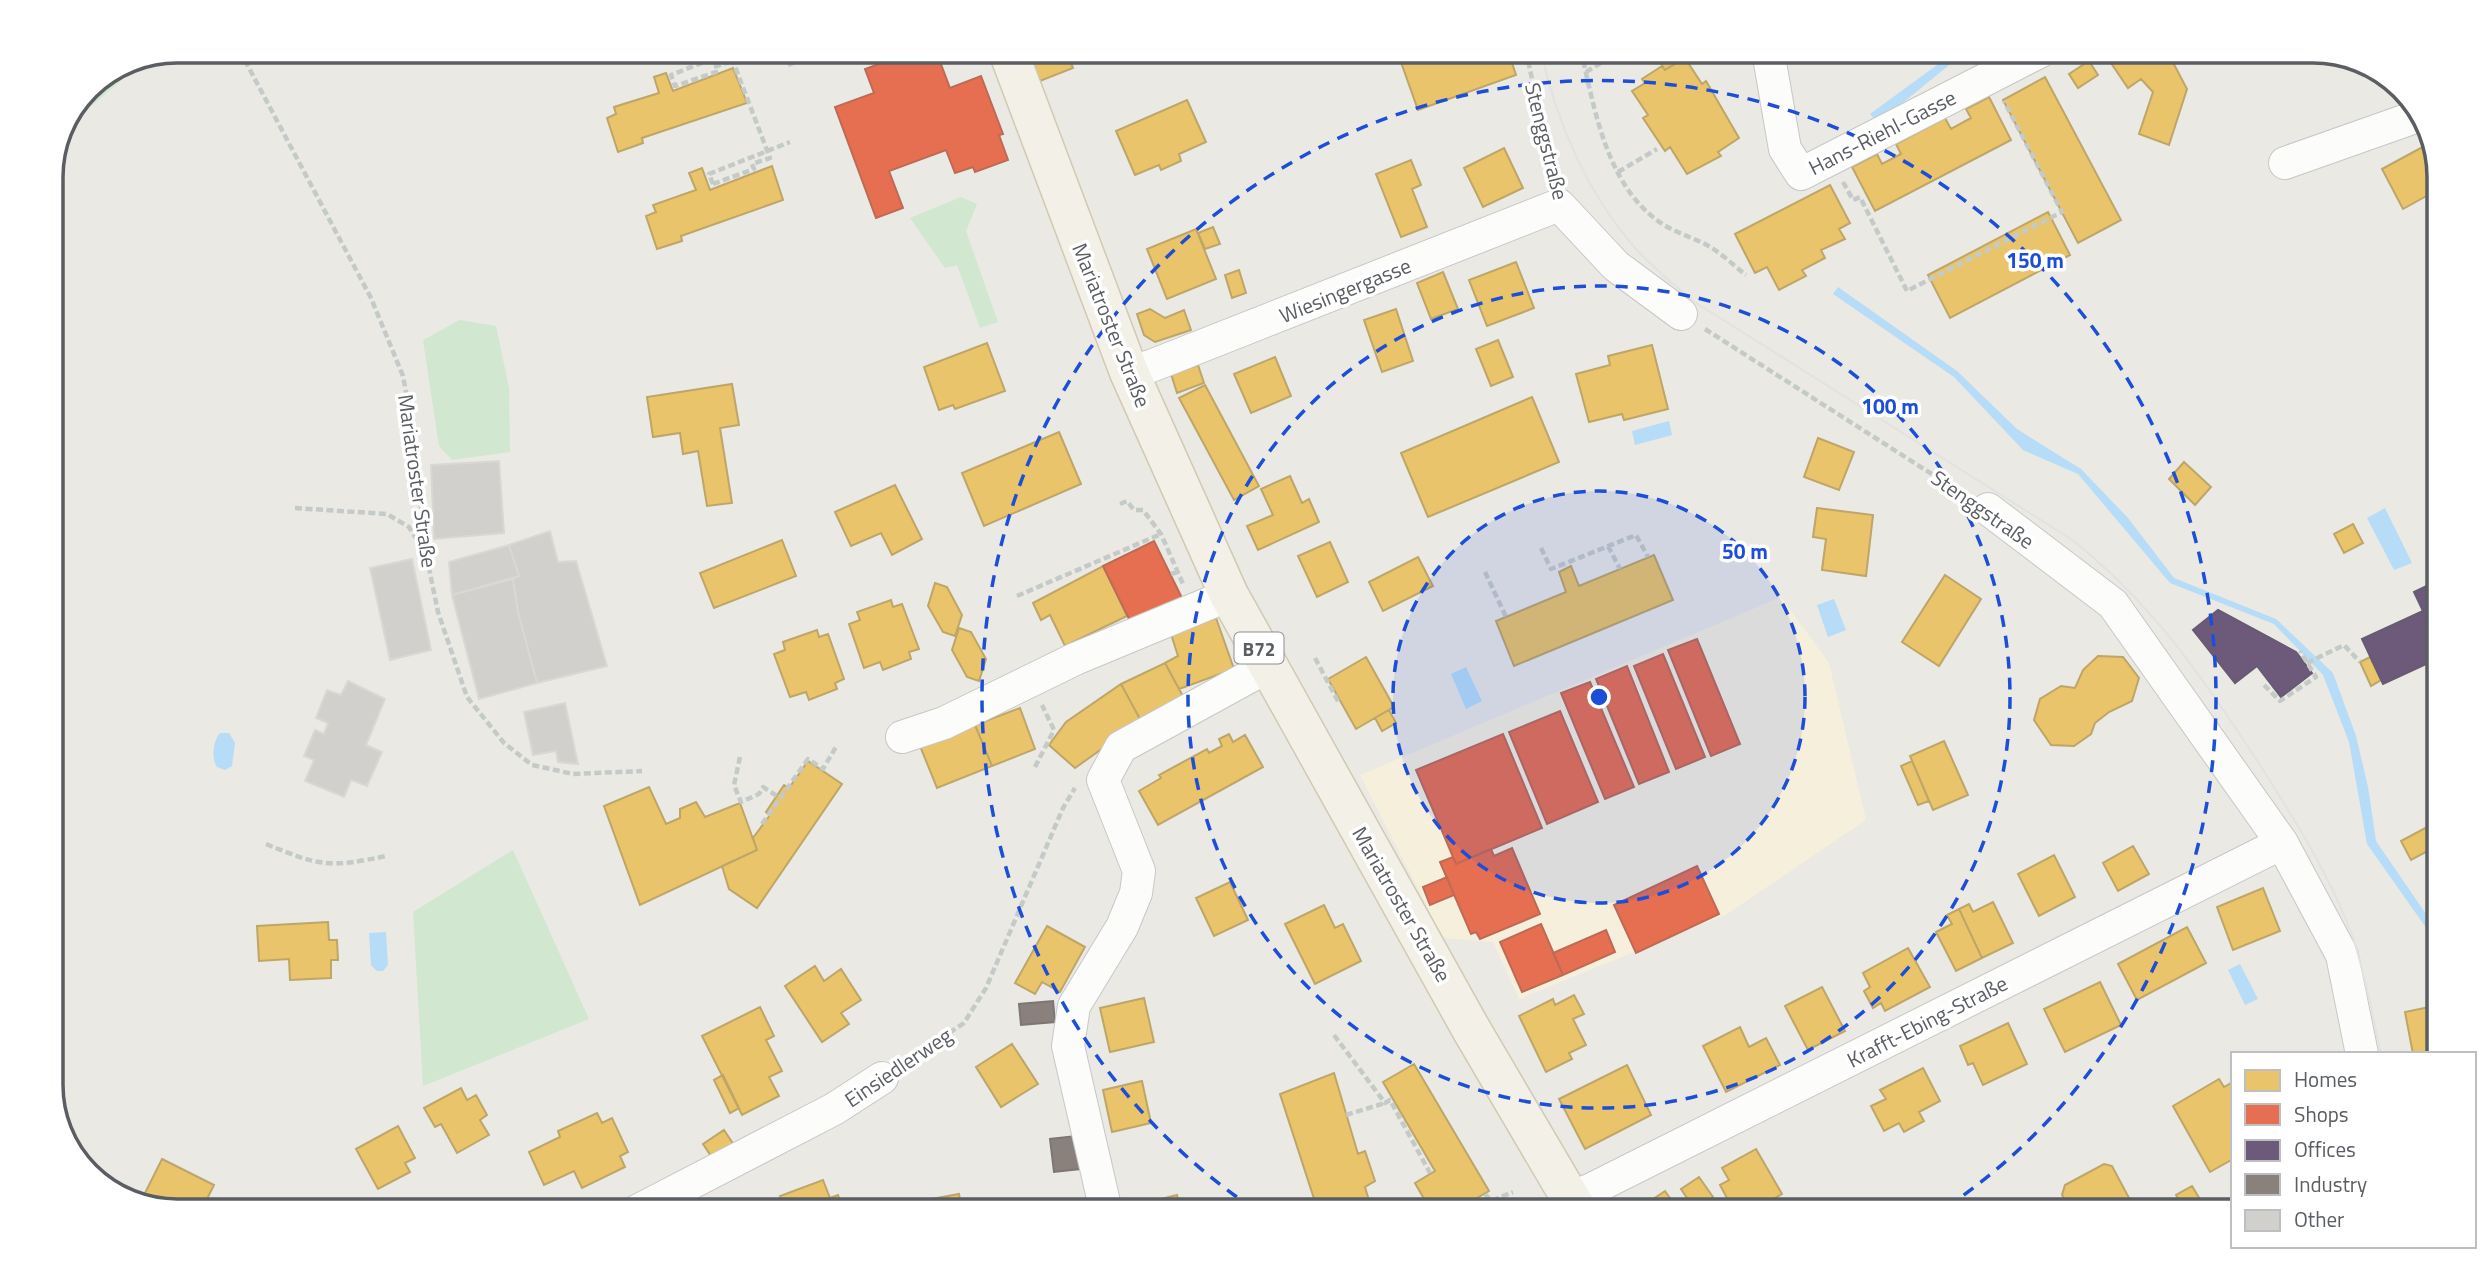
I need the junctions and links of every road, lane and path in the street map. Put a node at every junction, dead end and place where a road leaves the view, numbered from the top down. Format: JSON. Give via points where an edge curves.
{"nodes":[{"id":1,"x":246,"y":63,"type":"edge"},
{"id":2,"x":700,"y":63,"type":"edge"},
{"id":3,"x":726,"y":63,"type":"edge"},
{"id":4,"x":733,"y":63,"type":"edge"},
{"id":5,"x":1013,"y":63,"type":"edge"},
{"id":6,"x":1528,"y":63,"type":"edge"},
{"id":7,"x":1584,"y":63,"type":"edge"},
{"id":8,"x":1600,"y":63,"type":"edge"},
{"id":9,"x":1770,"y":63,"type":"edge"},
{"id":10,"x":2018,"y":63,"type":"edge"},
{"id":11,"x":1586,"y":72,"type":"junction"},
{"id":12,"x":2000,"y":93,"type":"dead end"},
{"id":13,"x":2411,"y":119,"type":"edge"},
{"id":14,"x":790,"y":142,"type":"dead end"},
{"id":15,"x":1657,"y":149,"type":"dead end"},
{"id":16,"x":767,"y":151,"type":"edge"},
{"id":17,"x":767,"y":151,"type":"edge"},
{"id":18,"x":767,"y":151,"type":"edge"},
{"id":19,"x":767,"y":151,"type":"edge"},
{"id":20,"x":2285,"y":163,"type":"dead end"},
{"id":21,"x":1618,"y":172,"type":"junction"},
{"id":22,"x":1853,"y":200,"type":"dead end"},
{"id":23,"x":1559,"y":205,"type":"junction"},
{"id":24,"x":1745,"y":275,"type":"dead end"},
{"id":25,"x":1681,"y":314,"type":"joint"},
{"id":26,"x":1129,"y":372,"type":"junction"},
{"id":27,"x":1120,"y":504,"type":"dead end"},
{"id":28,"x":295,"y":508,"type":"dead end"},
{"id":29,"x":1988,"y":509,"type":"joint"},
{"id":30,"x":1161,"y":534,"type":"junction"},
{"id":31,"x":1608,"y":546,"type":"junction"},
{"id":32,"x":1541,"y":548,"type":"dead end"},
{"id":33,"x":426,"y":554,"type":"junction"},
{"id":34,"x":1648,"y":557,"type":"dead end"},
{"id":35,"x":1620,"y":569,"type":"dead end"},
{"id":36,"x":1178,"y":572,"type":"junction"},
{"id":37,"x":1485,"y":572,"type":"dead end"},
{"id":38,"x":1171,"y":575,"type":"dead end"},
{"id":39,"x":1229,"y":595,"type":"junction"},
{"id":40,"x":1017,"y":596,"type":"dead end"},
{"id":41,"x":1195,"y":610,"type":"junction"},
{"id":42,"x":1506,"y":617,"type":"dead end"},
{"id":43,"x":2300,"y":651,"type":"dead end"},
{"id":44,"x":1314,"y":658,"type":"dead end"},
{"id":45,"x":2308,"y":662,"type":"junction"},
{"id":46,"x":2360,"y":662,"type":"dead end"},
{"id":47,"x":1269,"y":666,"type":"junction"},
{"id":48,"x":1030,"y":681,"type":"junction"},
{"id":49,"x":2264,"y":685,"type":"dead end"},
{"id":50,"x":1339,"y":703,"type":"dead end"},
{"id":51,"x":902,"y":737,"type":"dead end"},
{"id":52,"x":837,"y":745,"type":"dead end"},
{"id":53,"x":740,"y":757,"type":"dead end"},
{"id":54,"x":1035,"y":767,"type":"dead end"},
{"id":55,"x":642,"y":771,"type":"dead end"},
{"id":56,"x":1075,"y":788,"type":"dead end"},
{"id":57,"x":777,"y":796,"type":"dead end"},
{"id":58,"x":762,"y":824,"type":"dead end"},
{"id":59,"x":2282,"y":843,"type":"junction"},
{"id":60,"x":266,"y":844,"type":"dead end"},
{"id":61,"x":386,"y":856,"type":"dead end"},
{"id":62,"x":1334,"y":1035,"type":"dead end"},
{"id":63,"x":2362,"y":1052,"type":"edge"},
{"id":64,"x":882,"y":1078,"type":"joint"},
{"id":65,"x":1385,"y":1103,"type":"junction"},
{"id":66,"x":1346,"y":1115,"type":"dead end"},
{"id":67,"x":1430,"y":1173,"type":"dead end"},
{"id":68,"x":1513,"y":1192,"type":"dead end"},
{"id":69,"x":1485,"y":1194,"type":"dead end"},
{"id":70,"x":660,"y":1199,"type":"edge"},
{"id":71,"x":1103,"y":1199,"type":"edge"},
{"id":72,"x":1489,"y":1199,"type":"edge"},
{"id":73,"x":1496,"y":1199,"type":"edge"},
{"id":74,"x":1571,"y":1199,"type":"edge"},
{"id":75,"x":1580,"y":1199,"type":"edge"}],
"edges":[{"from":1,"to":33,"type":"path","name":"Mariatroster Straße","via":[[387,334],[408,398]]},
{"from":2,"to":3,"type":"path","via":[[671,75],[675,86],[716,72],[714,67]]},
{"from":4,"to":16,"type":"path","bridge":true},
{"from":5,"to":26,"type":"main road","name":"Mariatroster Straße","number":"B72"},
{"from":6,"to":23,"type":"path","name":"Stenggstraße"},
{"from":7,"to":11,"type":"path"},
{"from":8,"to":11,"type":"path"},
{"from":9,"to":10,"type":"street","name":"Hans-Riehl-Gasse","via":[[1785,149],[1801,174]]},
{"from":11,"to":21,"type":"path"},
{"from":12,"to":22,"type":"path","via":[[2062,212],[1907,291],[1860,197]]},
{"from":13,"to":20,"type":"street"},
{"from":14,"to":19,"type":"path","bridge":true},
{"from":15,"to":21,"type":"path"},
{"from":17,"to":18,"type":"path","bridge":true,"via":[[770,158],[752,164],[754,169],[713,184],[709,174]]},
{"from":21,"to":24,"type":"path","via":[[1644,210],[1705,244]]},
{"from":23,"to":25,"type":"street","name":"Stenggstraße","via":[[1616,266]]},
{"from":23,"to":26,"type":"street","name":"Wiesingergasse"},
{"from":25,"to":29,"type":"path","name":"Stenggstraße"},
{"from":26,"to":39,"type":"main road","name":"Mariatroster Straße","number":"B72"},
{"from":27,"to":30,"type":"path","via":[[1127,501],[1134,510],[1143,510]]},
{"from":28,"to":33,"type":"path","via":[[387,514],[409,527]]},
{"from":29,"to":59,"type":"street","name":"Stenggstraße","via":[[2113,604]]},
{"from":30,"to":36,"type":"path"},
{"from":30,"to":40,"type":"path"},
{"from":31,"to":32,"type":"path","via":[[1551,569]]},
{"from":31,"to":34,"type":"path","via":[[1636,535]]},
{"from":31,"to":35,"type":"path"},
{"from":33,"to":55,"type":"path","name":"Mariatroster Straße","via":[[467,697],[504,743],[532,765],[548,770],[573,774]]},
{"from":36,"to":38,"type":"path"},
{"from":36,"to":41,"type":"path"},
{"from":37,"to":42,"type":"path"},
{"from":39,"to":41,"type":"street"},
{"from":39,"to":47,"type":"main road","name":"Mariatroster Straße","number":"B72"},
{"from":41,"to":48,"type":"street"},
{"from":43,"to":45,"type":"path"},
{"from":44,"to":50,"type":"path"},
{"from":45,"to":46,"type":"path","via":[[2344,645]]},
{"from":45,"to":49,"type":"path","via":[[2316,677],[2280,701]]},
{"from":47,"to":71,"type":"street","via":[[1121,747],[1103,780],[1139,871],[1136,893],[1122,927],[1073,1006],[1069,1046]]},
{"from":47,"to":74,"type":"main road","name":"Mariatroster Straße","number":"B72"},
{"from":48,"to":51,"type":"street","via":[[944,723]]},
{"from":48,"to":54,"type":"path","via":[[1054,730]]},
{"from":52,"to":58,"type":"path","via":[[823,769],[808,759]]},
{"from":53,"to":57,"type":"path","via":[[734,785],[741,802],[760,794],[763,787]]},
{"from":56,"to":64,"type":"path","name":"Einsiedlerweg","via":[[986,988],[964,1023]]},
{"from":59,"to":63,"type":"street","name":"Stenggstraße","via":[[2342,955]]},
{"from":59,"to":75,"type":"street","name":"Krafft-Ebing-Straße"},
{"from":60,"to":61,"type":"path","via":[[316,864]]},
{"from":62,"to":65,"type":"path"},
{"from":64,"to":70,"type":"street","name":"Einsiedlerweg","via":[[834,1109]]},
{"from":65,"to":66,"type":"path"},
{"from":65,"to":67,"type":"path","via":[[1391,1100]]},
{"from":68,"to":73,"type":"path"},
{"from":69,"to":72,"type":"path"}]}
